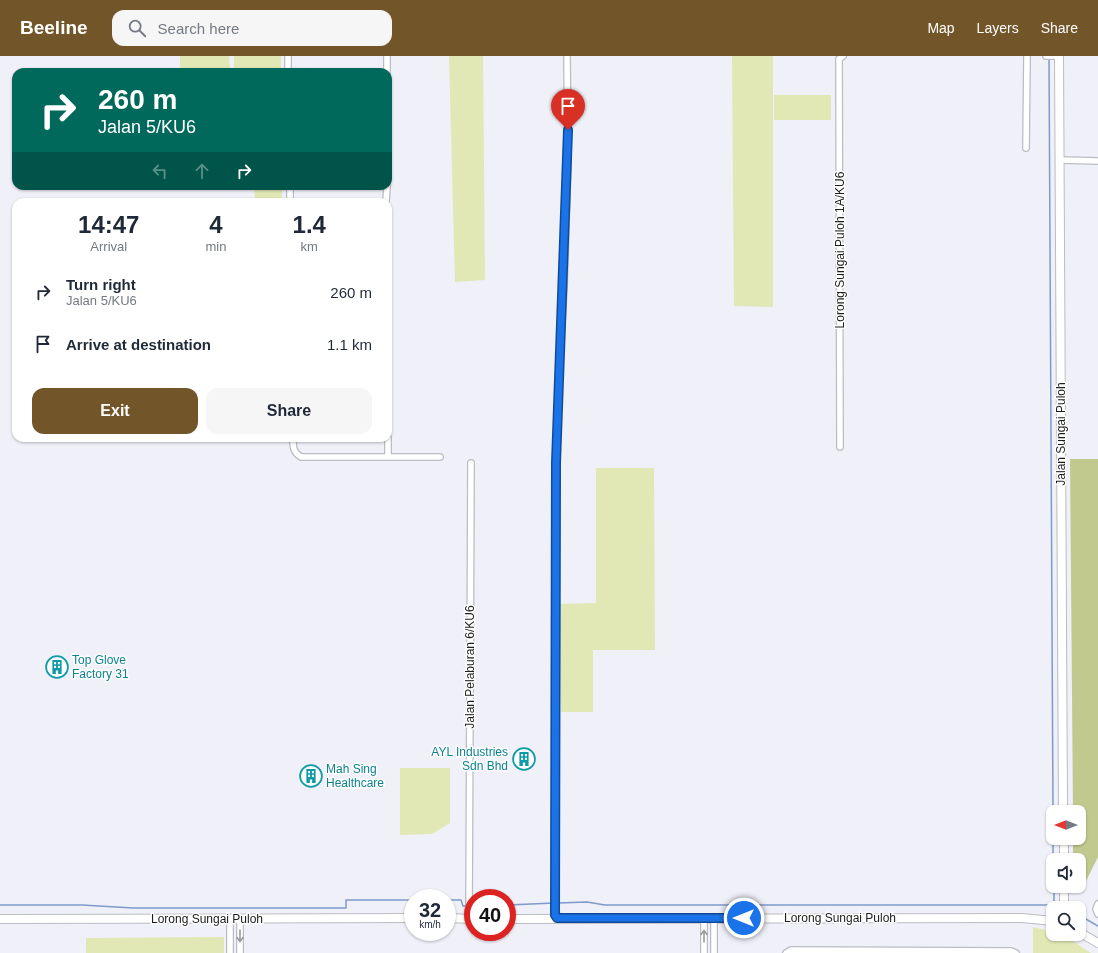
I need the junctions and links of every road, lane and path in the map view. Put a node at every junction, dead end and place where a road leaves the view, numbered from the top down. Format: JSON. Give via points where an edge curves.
{"nodes":[{"id":1,"x":288,"y":56,"type":"edge"},
{"id":2,"x":388,"y":56,"type":"edge"},
{"id":3,"x":568,"y":56,"type":"edge"},
{"id":4,"x":843,"y":56,"type":"edge"},
{"id":5,"x":1027,"y":56,"type":"edge"},
{"id":6,"x":1046,"y":56,"type":"edge"},
{"id":7,"x":1053,"y":56,"type":"edge"},
{"id":8,"x":1059,"y":56,"type":"edge"},
{"id":9,"x":288,"y":68,"type":"edge"},
{"id":10,"x":387,"y":68,"type":"edge"},
{"id":11,"x":1026,"y":148,"type":"dead end"},
{"id":12,"x":1060,"y":160,"type":"junction"},
{"id":13,"x":1098,"y":161,"type":"edge"},
{"id":14,"x":293,"y":442,"type":"edge"},
{"id":15,"x":388,"y":442,"type":"edge"},
{"id":16,"x":840,"y":447,"type":"dead end"},
{"id":17,"x":388,"y":457,"type":"junction"},
{"id":18,"x":440,"y":457,"type":"dead end"},
{"id":19,"x":471,"y":463,"type":"dead end"},
{"id":20,"x":1064,"y":805,"type":"edge"},
{"id":21,"x":470,"y":889,"type":"edge"},
{"id":22,"x":1098,"y":904,"type":"edge"},
{"id":23,"x":1098,"y":914,"type":"edge"},
{"id":24,"x":556,"y":917,"type":"junction"},
{"id":25,"x":404,"y":918,"type":"edge"},
{"id":26,"x":704,"y":918,"type":"junction"},
{"id":27,"x":714,"y":918,"type":"junction"},
{"id":28,"x":0,"y":919,"type":"edge"},
{"id":29,"x":230,"y":919,"type":"junction"},
{"id":30,"x":240,"y":919,"type":"junction"},
{"id":31,"x":516,"y":919,"type":"edge"},
{"id":32,"x":1046,"y":920,"type":"edge"},
{"id":33,"x":1086,"y":936,"type":"edge"},
{"id":34,"x":1098,"y":943,"type":"edge"},
{"id":35,"x":230,"y":953,"type":"edge"},
{"id":36,"x":240,"y":953,"type":"edge"},
{"id":37,"x":704,"y":953,"type":"edge"},
{"id":38,"x":714,"y":953,"type":"edge"},
{"id":39,"x":786,"y":953,"type":"edge"},
{"id":40,"x":1016,"y":953,"type":"edge"}],
"edges":[{"from":1,"to":9,"type":"street"},
{"from":2,"to":10,"type":"street"},
{"from":3,"to":24,"type":"street","via":[[568,160],[556,489]]},
{"from":4,"to":16,"type":"street","name":"Lorong Sungai Puloh 1A/KU6","via":[[839,59]]},
{"from":5,"to":11,"type":"street"},
{"from":6,"to":7,"type":"street"},
{"from":7,"to":8,"type":"street"},
{"from":8,"to":12,"type":"street","name":"Jalan Sungai Puloh"},
{"from":12,"to":13,"type":"street"},
{"from":12,"to":20,"type":"street","name":"Jalan Sungai Puloh"},
{"from":14,"to":17,"type":"street","via":[[293,449],[301,456]]},
{"from":15,"to":17,"type":"street"},
{"from":17,"to":18,"type":"street"},
{"from":19,"to":21,"type":"street","name":"Jalan Pelaburan 6/KU6"},
{"from":22,"to":23,"type":"street"},
{"from":24,"to":26,"type":"street","name":"Lorong Sungai Puloh"},
{"from":24,"to":31,"type":"street","name":"Lorong Sungai Puloh"},
{"from":25,"to":30,"type":"street","name":"Lorong Sungai Puloh"},
{"from":26,"to":27,"type":"street","name":"Lorong Sungai Puloh"},
{"from":37,"to":26,"type":"street","one_way":true},
{"from":27,"to":32,"type":"street","name":"Lorong Sungai Puloh"},
{"from":27,"to":38,"type":"street"},
{"from":28,"to":29,"type":"street","name":"Lorong Sungai Puloh"},
{"from":29,"to":30,"type":"street","name":"Lorong Sungai Puloh"},
{"from":29,"to":35,"type":"street"},
{"from":30,"to":36,"type":"street","one_way":true},
{"from":33,"to":34,"type":"street"},
{"from":39,"to":40,"type":"street","via":[[790,950]]}]}
